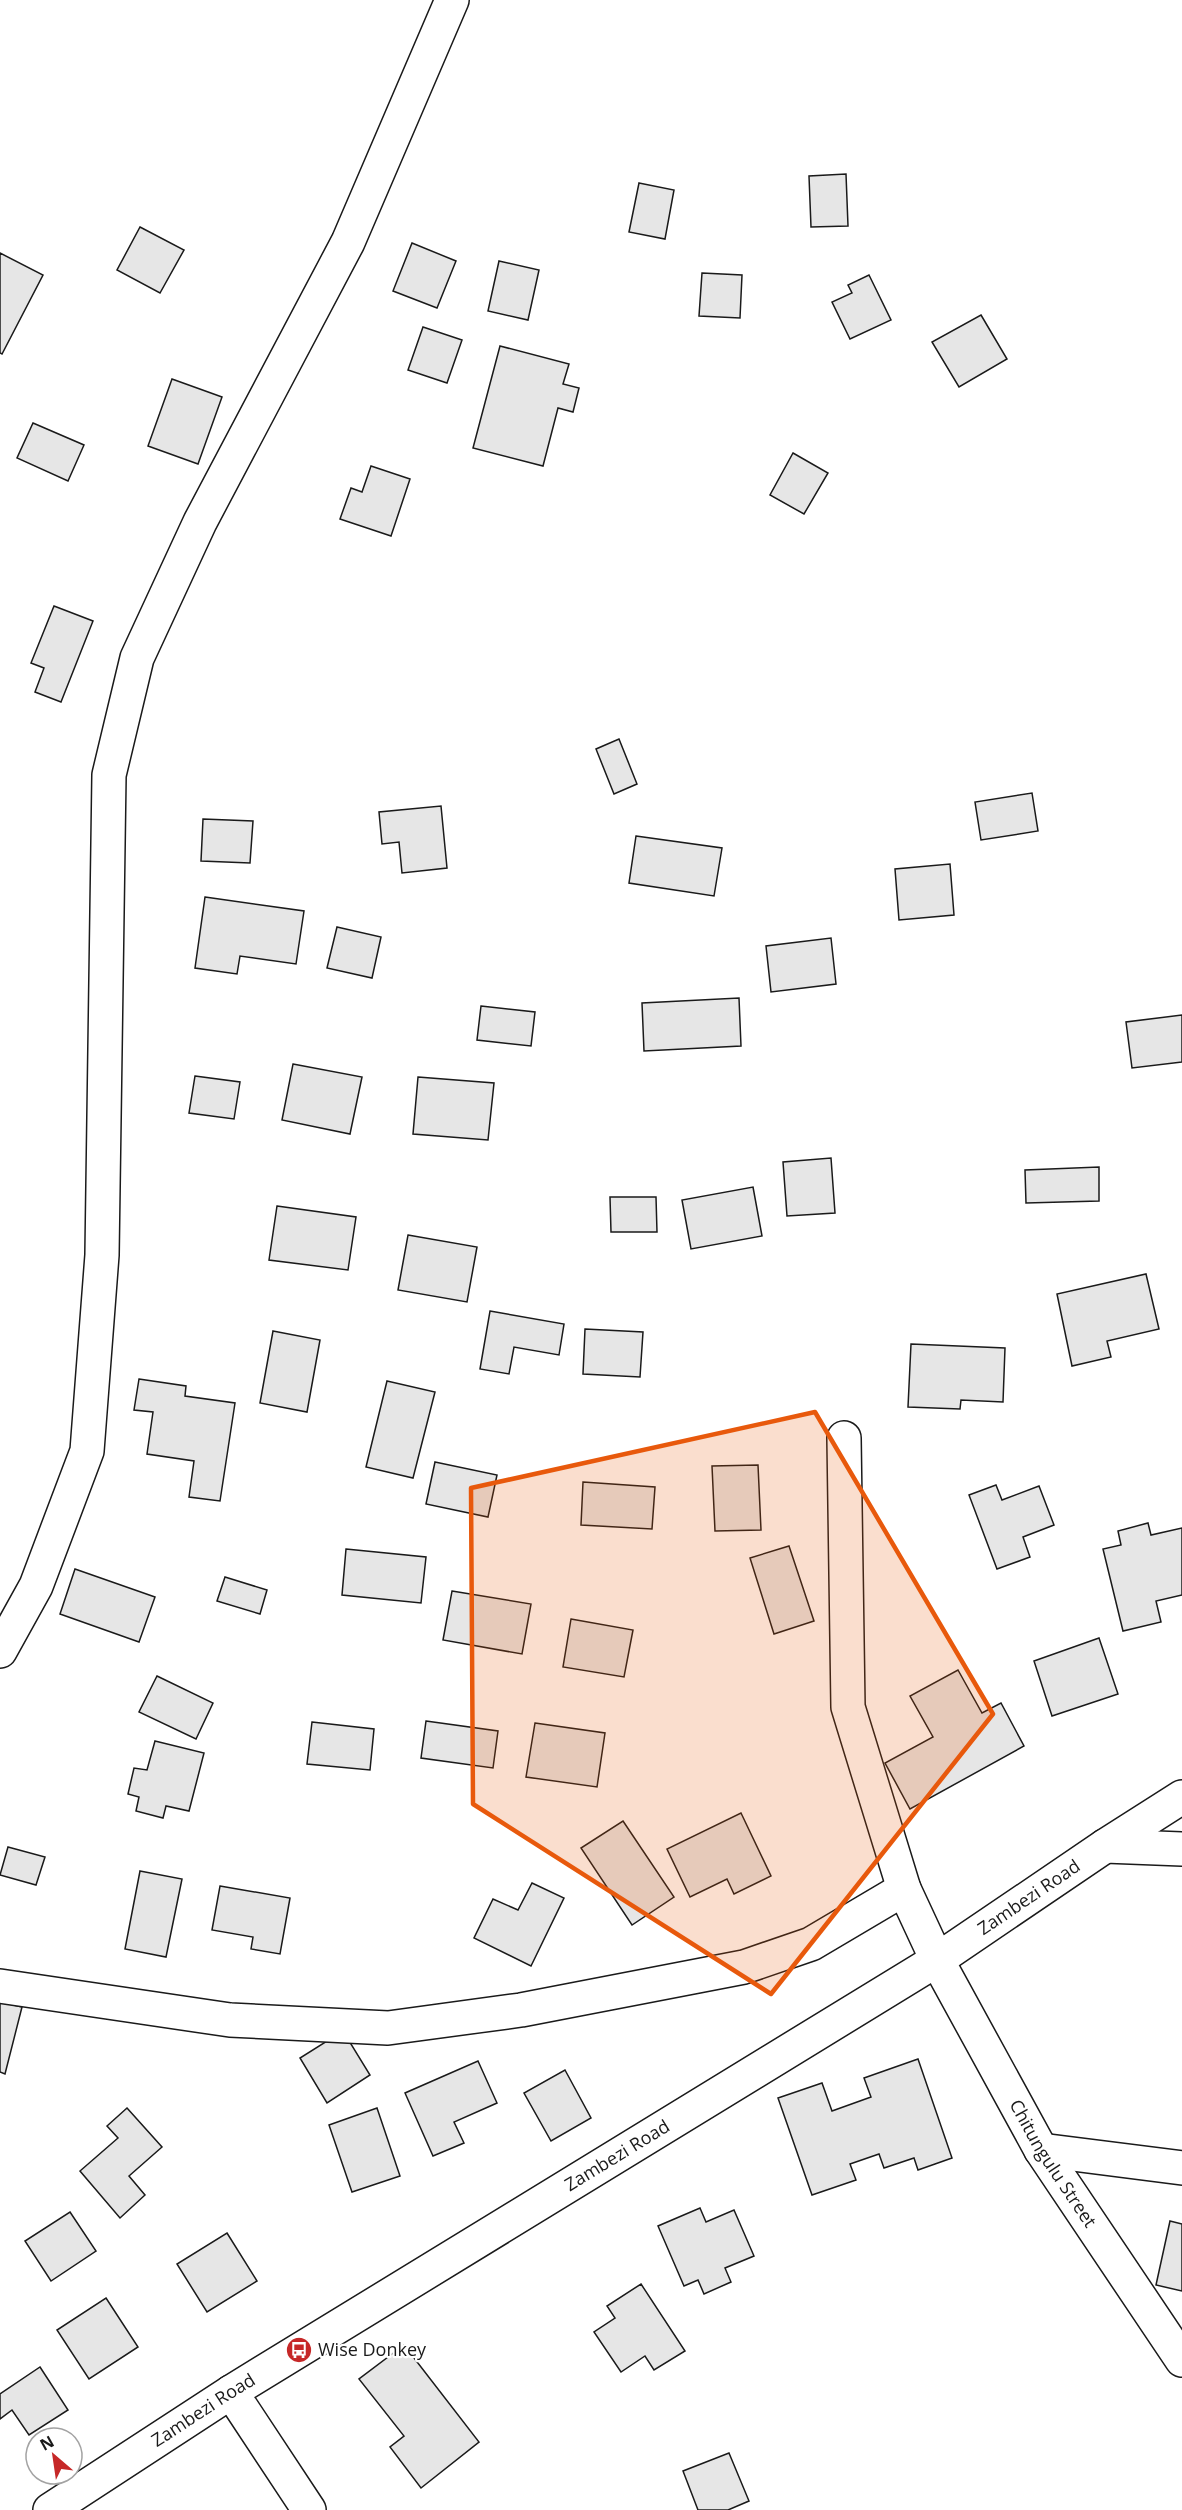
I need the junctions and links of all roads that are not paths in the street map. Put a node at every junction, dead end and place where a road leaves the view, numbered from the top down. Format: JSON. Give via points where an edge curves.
{"nodes":[{"id":1,"x":452,"y":0,"type":"edge"},
{"id":2,"x":844,"y":1438,"type":"dead end"},
{"id":3,"x":0,"y":1651,"type":"edge"},
{"id":4,"x":1182,"y":1797,"type":"edge"},
{"id":5,"x":1105,"y":1846,"type":"junction"},
{"id":6,"x":1182,"y":1849,"type":"edge"},
{"id":7,"x":904,"y":1889,"type":"junction"},
{"id":8,"x":937,"y":1960,"type":"junction"},
{"id":9,"x":0,"y":1986,"type":"edge"},
{"id":10,"x":1041,"y":2150,"type":"junction"},
{"id":11,"x":1182,"y":2168,"type":"edge"},
{"id":12,"x":1182,"y":2360,"type":"edge"},
{"id":13,"x":231,"y":2392,"type":"junction"},
{"id":14,"x":50,"y":2510,"type":"edge"},
{"id":15,"x":309,"y":2510,"type":"edge"}],
"edges":[{"from":1,"to":3,"type":"street","via":[[348,242],[200,522],[138,658],[109,775],[102,1255],[87,1451],[36,1586]]},
{"from":2,"to":7,"type":"street","name":"Chitungulu Street","via":[[848,1707]]},
{"from":4,"to":5,"type":"street","name":"Zambezi Road"},
{"from":5,"to":6,"type":"street"},
{"from":5,"to":8,"type":"street","name":"Zambezi Road"},
{"from":7,"to":8,"type":"street","name":"Chitungulu Street"},
{"from":7,"to":9,"type":"street","via":[[811,1944],[744,1967],[521,2010],[388,2028],[230,2020]]},
{"from":8,"to":10,"type":"street","name":"Chitungulu Street"},
{"from":8,"to":13,"type":"street","name":"Zambezi Road"},
{"from":10,"to":11,"type":"street"},
{"from":10,"to":12,"type":"street","name":"Chitungulu Street"},
{"from":13,"to":14,"type":"street","name":"Zambezi Road"},
{"from":13,"to":15,"type":"street"}]}
